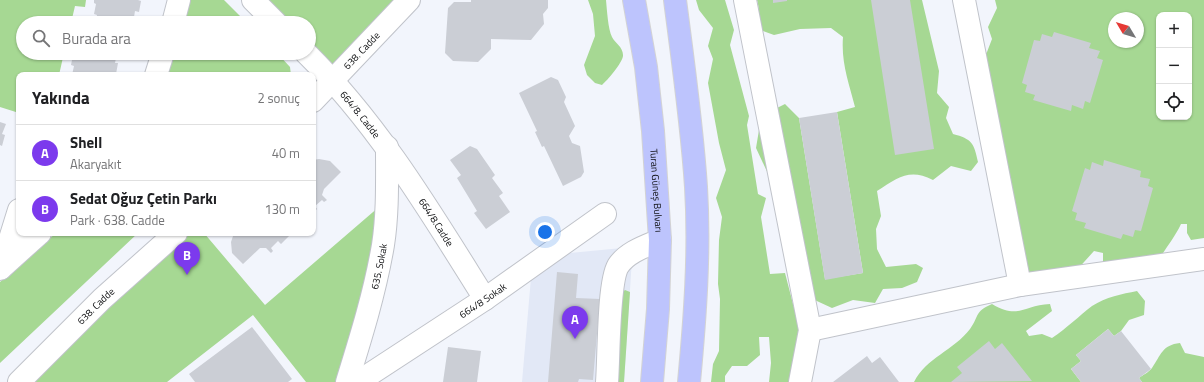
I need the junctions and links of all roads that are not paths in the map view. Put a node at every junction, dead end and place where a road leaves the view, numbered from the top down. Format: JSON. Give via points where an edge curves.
{"nodes":[{"id":1,"x":179,"y":0,"type":"edge"},
{"id":2,"x":253,"y":0,"type":"edge"},
{"id":3,"x":409,"y":0,"type":"edge"},
{"id":4,"x":634,"y":0,"type":"edge"},
{"id":5,"x":675,"y":0,"type":"edge"},
{"id":6,"x":745,"y":0,"type":"edge"},
{"id":7,"x":964,"y":0,"type":"edge"},
{"id":8,"x":175,"y":16,"type":"edge"},
{"id":9,"x":269,"y":16,"type":"edge"},
{"id":10,"x":161,"y":60,"type":"edge"},
{"id":11,"x":313,"y":60,"type":"edge"},
{"id":12,"x":157,"y":72,"type":"edge"},
{"id":13,"x":334,"y":81,"type":"junction"},
{"id":14,"x":316,"y":98,"type":"edge"},
{"id":15,"x":387,"y":147,"type":"junction"},
{"id":16,"x":605,"y":214,"type":"dead end"},
{"id":17,"x":16,"y":219,"type":"edge"},
{"id":18,"x":37,"y":236,"type":"edge"},
{"id":19,"x":173,"y":236,"type":"edge"},
{"id":20,"x":660,"y":240,"type":"junction"},
{"id":21,"x":1204,"y":259,"type":"edge"},
{"id":22,"x":0,"y":268,"type":"edge"},
{"id":23,"x":1020,"y":285,"type":"junction"},
{"id":24,"x":485,"y":299,"type":"junction"},
{"id":25,"x":810,"y":330,"type":"junction"},
{"id":26,"x":19,"y":382,"type":"edge"},
{"id":27,"x":347,"y":382,"type":"edge"},
{"id":28,"x":358,"y":382,"type":"edge"},
{"id":29,"x":608,"y":382,"type":"edge"},
{"id":30,"x":652,"y":382,"type":"edge"},
{"id":31,"x":689,"y":382,"type":"edge"},
{"id":32,"x":800,"y":382,"type":"edge"}],
"edges":[{"from":1,"to":8,"type":"street"},
{"from":2,"to":9,"type":"street"},
{"from":3,"to":13,"type":"street","name":"638. Cadde"},
{"from":4,"to":20,"type":"main road","name":"Turan Güneş Bulvarı","via":[[646,68],[653,131]]},
{"from":5,"to":31,"type":"main road","via":[[696,189],[696,250]]},
{"from":6,"to":25,"type":"street"},
{"from":7,"to":23,"type":"street"},
{"from":10,"to":12,"type":"street"},
{"from":11,"to":13,"type":"street","name":"664/8. Cadde"},
{"from":13,"to":14,"type":"street","name":"638. Cadde"},
{"from":13,"to":15,"type":"street","name":"664/8. Cadde"},
{"from":15,"to":24,"type":"street","name":"664/8.Cadde"},
{"from":15,"to":27,"type":"street","name":"635. Sokak","via":[[388,193],[383,245],[368,314]]},
{"from":16,"to":24,"type":"street","name":"664/8 Sokak"},
{"from":17,"to":22,"type":"street"},
{"from":18,"to":22,"type":"street"},
{"from":19,"to":26,"type":"street","name":"638. Cadde","via":[[102,299]]},
{"from":20,"to":29,"type":"street","via":[[631,253],[618,266],[613,282]]},
{"from":20,"to":30,"type":"main road","name":"Turan Güneş Bulvarı"},
{"from":21,"to":23,"type":"street"},
{"from":23,"to":25,"type":"street"},
{"from":24,"to":28,"type":"street","name":"664/8 Sokak"},
{"from":25,"to":32,"type":"street"}]}
